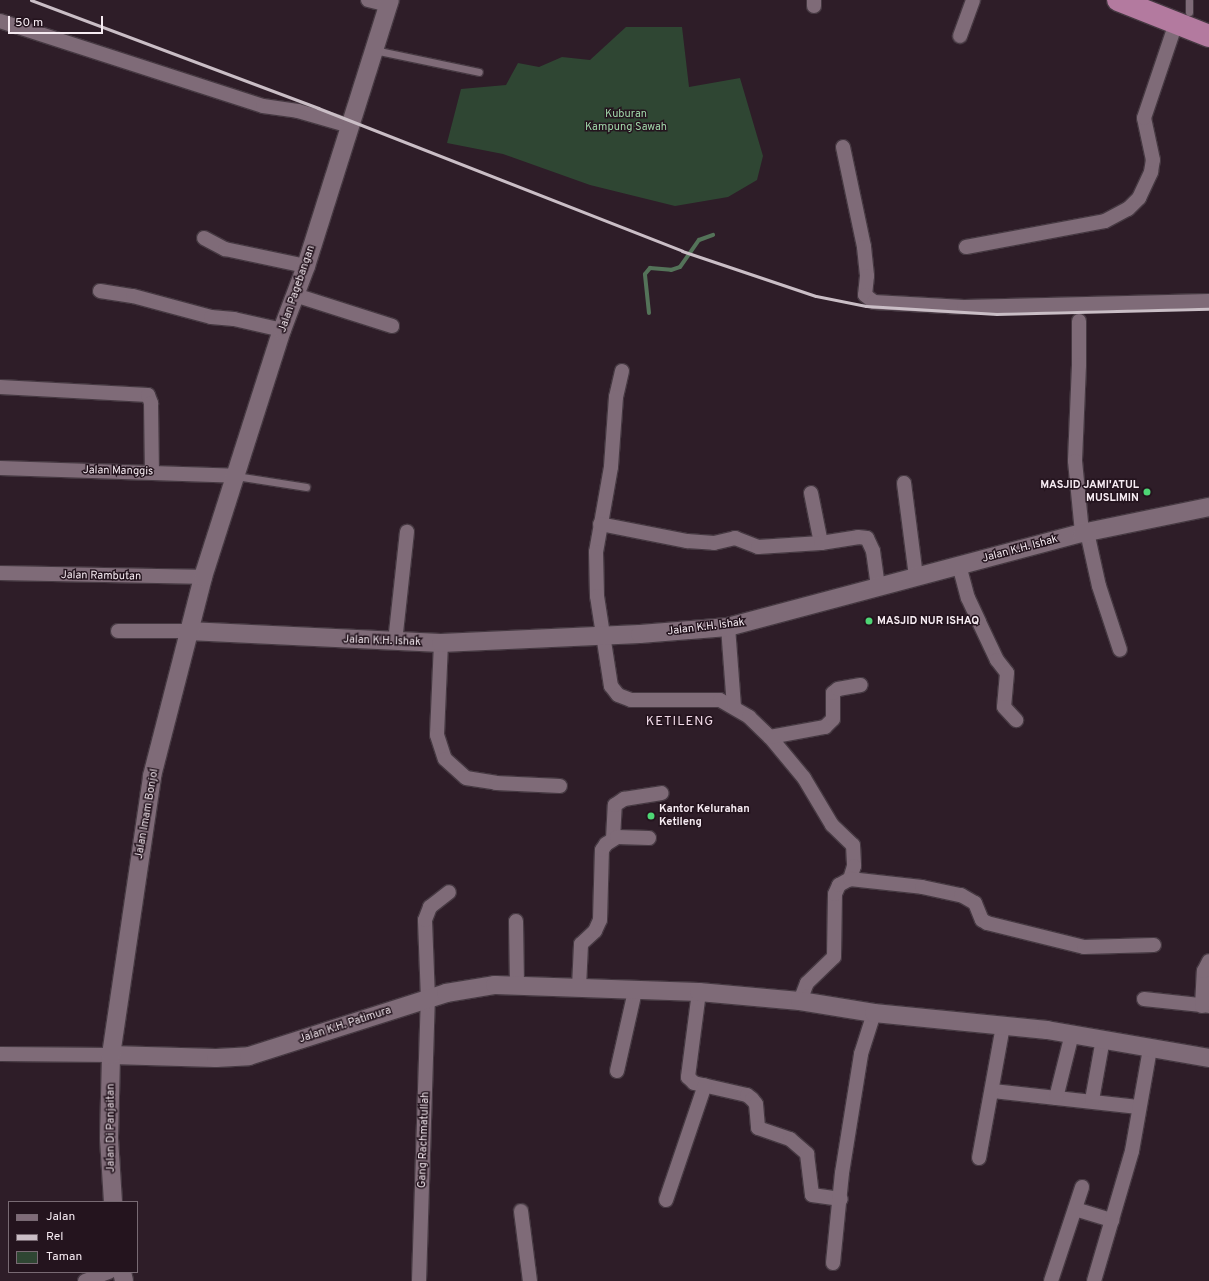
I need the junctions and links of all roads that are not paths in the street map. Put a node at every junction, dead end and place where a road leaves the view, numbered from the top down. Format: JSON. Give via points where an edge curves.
{"nodes":[{"id":1,"x":368,"y":0,"type":"edge"},
{"id":2,"x":973,"y":0,"type":"edge"},
{"id":3,"x":1118,"y":0,"type":"edge"},
{"id":4,"x":1158,"y":0,"type":"edge"},
{"id":5,"x":389,"y":3,"type":"edge"},
{"id":6,"x":1191,"y":13,"type":"edge"},
{"id":7,"x":0,"y":21,"type":"edge"},
{"id":8,"x":960,"y":36,"type":"dead end"},
{"id":9,"x":1209,"y":36,"type":"edge"},
{"id":10,"x":374,"y":50,"type":"junction"},
{"id":11,"x":479,"y":72,"type":"dead end"},
{"id":12,"x":350,"y":126,"type":"junction"},
{"id":13,"x":843,"y":147,"type":"dead end"},
{"id":14,"x":204,"y":238,"type":"dead end"},
{"id":15,"x":966,"y":246,"type":"dead end"},
{"id":16,"x":306,"y":266,"type":"junction"},
{"id":17,"x":100,"y":291,"type":"dead end"},
{"id":18,"x":295,"y":295,"type":"junction"},
{"id":19,"x":1209,"y":301,"type":"edge"},
{"id":20,"x":1078,"y":321,"type":"dead end"},
{"id":21,"x":392,"y":326,"type":"dead end"},
{"id":22,"x":282,"y":330,"type":"junction"},
{"id":23,"x":622,"y":370,"type":"dead end"},
{"id":24,"x":0,"y":387,"type":"edge"},
{"id":25,"x":0,"y":468,"type":"edge"},
{"id":26,"x":152,"y":472,"type":"junction"},
{"id":27,"x":236,"y":476,"type":"junction"},
{"id":28,"x":904,"y":483,"type":"dead end"},
{"id":29,"x":306,"y":487,"type":"dead end"},
{"id":30,"x":811,"y":493,"type":"dead end"},
{"id":31,"x":1209,"y":507,"type":"edge"},
{"id":32,"x":600,"y":524,"type":"junction"},
{"id":33,"x":407,"y":532,"type":"dead end"},
{"id":34,"x":1085,"y":533,"type":"junction"},
{"id":35,"x":821,"y":542,"type":"junction"},
{"id":36,"x":959,"y":566,"type":"junction"},
{"id":37,"x":0,"y":573,"type":"edge"},
{"id":38,"x":203,"y":577,"type":"junction"},
{"id":39,"x":916,"y":577,"type":"junction"},
{"id":40,"x":878,"y":588,"type":"junction"},
{"id":41,"x":728,"y":626,"type":"junction"},
{"id":42,"x":118,"y":631,"type":"dead end"},
{"id":43,"x":188,"y":631,"type":"junction"},
{"id":44,"x":602,"y":636,"type":"junction"},
{"id":45,"x":395,"y":642,"type":"junction"},
{"id":46,"x":441,"y":643,"type":"junction"},
{"id":47,"x":1120,"y":650,"type":"dead end"},
{"id":48,"x":861,"y":685,"type":"dead end"},
{"id":49,"x":734,"y":706,"type":"junction"},
{"id":50,"x":1016,"y":720,"type":"dead end"},
{"id":51,"x":770,"y":737,"type":"junction"},
{"id":52,"x":560,"y":786,"type":"dead end"},
{"id":53,"x":662,"y":793,"type":"dead end"},
{"id":54,"x":649,"y":838,"type":"dead end"},
{"id":55,"x":613,"y":839,"type":"junction"},
{"id":56,"x":850,"y":879,"type":"junction"},
{"id":57,"x":449,"y":892,"type":"dead end"},
{"id":58,"x":516,"y":921,"type":"dead end"},
{"id":59,"x":1154,"y":945,"type":"dead end"},
{"id":60,"x":1209,"y":961,"type":"edge"},
{"id":61,"x":517,"y":986,"type":"junction"},
{"id":62,"x":579,"y":987,"type":"junction"},
{"id":63,"x":635,"y":991,"type":"junction"},
{"id":64,"x":698,"y":992,"type":"junction"},
{"id":65,"x":428,"y":999,"type":"junction"},
{"id":66,"x":1144,"y":999,"type":"dead end"},
{"id":67,"x":800,"y":1001,"type":"junction"},
{"id":68,"x":1205,"y":1006,"type":"edge"},
{"id":69,"x":874,"y":1013,"type":"junction"},
{"id":70,"x":1003,"y":1026,"type":"junction"},
{"id":71,"x":1072,"y":1034,"type":"junction"},
{"id":72,"x":1103,"y":1039,"type":"junction"},
{"id":73,"x":1150,"y":1049,"type":"junction"},
{"id":74,"x":0,"y":1054,"type":"edge"},
{"id":75,"x":111,"y":1055,"type":"junction"},
{"id":76,"x":1209,"y":1058,"type":"edge"},
{"id":77,"x":617,"y":1071,"type":"dead end"},
{"id":78,"x":705,"y":1085,"type":"junction"},
{"id":79,"x":993,"y":1091,"type":"junction"},
{"id":80,"x":1056,"y":1098,"type":"junction"},
{"id":81,"x":1092,"y":1100,"type":"junction"},
{"id":82,"x":1138,"y":1107,"type":"junction"},
{"id":83,"x":979,"y":1158,"type":"dead end"},
{"id":84,"x":1082,"y":1187,"type":"dead end"},
{"id":85,"x":841,"y":1199,"type":"junction"},
{"id":86,"x":666,"y":1200,"type":"dead end"},
{"id":87,"x":113,"y":1201,"type":"edge"},
{"id":88,"x":1075,"y":1209,"type":"junction"},
{"id":89,"x":522,"y":1211,"type":"dead end"},
{"id":90,"x":1112,"y":1220,"type":"junction"},
{"id":91,"x":833,"y":1263,"type":"dead end"},
{"id":92,"x":106,"y":1273,"type":"edge"},
{"id":93,"x":85,"y":1281,"type":"edge"},
{"id":94,"x":419,"y":1281,"type":"edge"},
{"id":95,"x":530,"y":1281,"type":"edge"},
{"id":96,"x":1051,"y":1281,"type":"edge"},
{"id":97,"x":1094,"y":1281,"type":"edge"}],
"edges":[{"from":1,"to":5,"type":"street"},
{"from":2,"to":8,"type":"street"},
{"from":3,"to":6,"type":"highway"},
{"from":4,"to":6,"type":"highway"},
{"from":5,"to":10,"type":"street","name":"Jalan Pagebangan"},
{"from":6,"to":9,"type":"highway"},
{"from":6,"to":15,"type":"street","via":[[1144,118],[1153,160],[1151,172],[1139,198],[1128,209],[1105,222]]},
{"from":7,"to":12,"type":"street","via":[[263,106],[298,111]]},
{"from":10,"to":11,"type":"lane"},
{"from":10,"to":12,"type":"street","name":"Jalan Pagebangan"},
{"from":12,"to":16,"type":"street","name":"Jalan Pagebangan"},
{"from":13,"to":19,"type":"street","via":[[864,246],[867,276],[865,294],[874,302],[964,306]]},
{"from":14,"to":16,"type":"street","via":[[225,249]]},
{"from":16,"to":18,"type":"street","name":"Jalan Pagebangan"},
{"from":17,"to":22,"type":"street","via":[[133,296],[211,317],[234,319]]},
{"from":18,"to":21,"type":"street"},
{"from":18,"to":22,"type":"street","name":"Jalan Pagebangan"},
{"from":20,"to":34,"type":"street","via":[[1079,366],[1074,461]]},
{"from":22,"to":27,"type":"street","name":"Jalan Pagebangan"},
{"from":23,"to":32,"type":"street","via":[[616,397],[612,466]]},
{"from":24,"to":26,"type":"street","via":[[148,394],[151,402]]},
{"from":25,"to":26,"type":"street","name":"Jalan Manggis"},
{"from":26,"to":27,"type":"street","name":"Jalan Manggis"},
{"from":27,"to":29,"type":"lane"},
{"from":27,"to":38,"type":"street","name":"Jalan Pagebangan"},
{"from":28,"to":39,"type":"street"},
{"from":30,"to":35,"type":"street"},
{"from":31,"to":34,"type":"street","name":"Jalan K.H. Ishak"},
{"from":32,"to":35,"type":"street","via":[[687,542],[714,543],[735,538],[758,546]]},
{"from":32,"to":44,"type":"street","via":[[596,572]]},
{"from":33,"to":45,"type":"street"},
{"from":34,"to":36,"type":"street","name":"Jalan K.H. Ishak"},
{"from":34,"to":47,"type":"street"},
{"from":35,"to":40,"type":"street","via":[[867,538],[873,551]]},
{"from":36,"to":39,"type":"street","name":"Jalan K.H. Ishak"},
{"from":36,"to":50,"type":"street","via":[[979,622],[994,655],[1007,674],[1004,707]]},
{"from":37,"to":38,"type":"street","name":"Jalan Rambutan"},
{"from":38,"to":43,"type":"street","name":"Jalan Imam Bonjol"},
{"from":39,"to":40,"type":"street","name":"Jalan K.H. Ishak"},
{"from":40,"to":41,"type":"street","name":"Jalan K.H. Ishak"},
{"from":41,"to":44,"type":"street","name":"Jalan K.H. Ishak"},
{"from":41,"to":49,"type":"street"},
{"from":42,"to":43,"type":"street"},
{"from":43,"to":45,"type":"street","name":"Jalan K.H. Ishak"},
{"from":43,"to":75,"type":"street","name":"Jalan Imam Bonjol","via":[[152,776]]},
{"from":44,"to":46,"type":"street","name":"Jalan K.H. Ishak"},
{"from":44,"to":49,"type":"street","via":[[611,686],[623,698],[711,699]]},
{"from":45,"to":46,"type":"street","name":"Jalan K.H. Ishak"},
{"from":46,"to":52,"type":"street","via":[[437,735],[445,759],[466,778],[496,783]]},
{"from":48,"to":51,"type":"street","via":[[838,689],[833,693],[833,719],[825,727]]},
{"from":49,"to":51,"type":"street"},
{"from":51,"to":56,"type":"street","via":[[804,778],[832,825],[853,845],[854,866]]},
{"from":53,"to":55,"type":"street","via":[[624,799],[615,805]]},
{"from":54,"to":55,"type":"street"},
{"from":55,"to":62,"type":"street","via":[[602,850],[600,920],[596,931],[581,944]]},
{"from":56,"to":59,"type":"street","via":[[922,887],[961,895],[975,903],[982,920],[987,923],[1084,947]]},
{"from":56,"to":67,"type":"street","via":[[839,885],[835,894],[835,954],[804,987]]},
{"from":57,"to":65,"type":"street","name":"Gang Rachmatullah","via":[[427,912],[424,932]]},
{"from":58,"to":61,"type":"street"},
{"from":60,"to":68,"type":"street","via":[[1204,971]]},
{"from":61,"to":62,"type":"street","name":"Jalan K.H. Patimura"},
{"from":61,"to":65,"type":"street","name":"Jalan K.H. Patimura","via":[[482,986]]},
{"from":62,"to":63,"type":"street","name":"Jalan K.H. Patimura"},
{"from":63,"to":64,"type":"street","name":"Jalan K.H. Patimura"},
{"from":63,"to":77,"type":"street"},
{"from":64,"to":67,"type":"street","name":"Jalan K.H. Patimura"},
{"from":64,"to":78,"type":"street","via":[[687,1072],[690,1081]]},
{"from":65,"to":75,"type":"street","name":"Jalan K.H. Patimura","via":[[248,1056],[216,1058]]},
{"from":65,"to":94,"type":"street","name":"Gang Rachmatullah"},
{"from":66,"to":68,"type":"street"},
{"from":67,"to":69,"type":"street","name":"Jalan K.H. Patimura"},
{"from":69,"to":70,"type":"street","name":"Jalan K.H. Patimura"},
{"from":69,"to":85,"type":"street","via":[[861,1054]]},
{"from":70,"to":71,"type":"street","name":"Jalan K.H. Patimura"},
{"from":70,"to":79,"type":"street"},
{"from":71,"to":72,"type":"street","name":"Jalan K.H. Patimura"},
{"from":71,"to":80,"type":"street"},
{"from":72,"to":73,"type":"street","name":"Jalan K.H. Patimura"},
{"from":72,"to":81,"type":"street"},
{"from":73,"to":76,"type":"street","name":"Jalan K.H. Patimura"},
{"from":73,"to":82,"type":"street"},
{"from":74,"to":75,"type":"street"},
{"from":75,"to":87,"type":"street","name":"Jalan Di Panjaitan","via":[[109,1138]]},
{"from":78,"to":85,"type":"street","via":[[747,1095],[752,1099],[756,1104],[758,1128],[790,1139],[807,1154],[812,1195]]},
{"from":78,"to":86,"type":"street"},
{"from":79,"to":80,"type":"street"},
{"from":79,"to":83,"type":"street"},
{"from":80,"to":81,"type":"street"},
{"from":81,"to":82,"type":"street"},
{"from":82,"to":90,"type":"street","via":[[1132,1151]]},
{"from":84,"to":88,"type":"street"},
{"from":85,"to":91,"type":"street"},
{"from":88,"to":90,"type":"street"},
{"from":88,"to":96,"type":"street"},
{"from":89,"to":95,"type":"street"},
{"from":90,"to":97,"type":"street"},
{"from":92,"to":93,"type":"street"}]}
